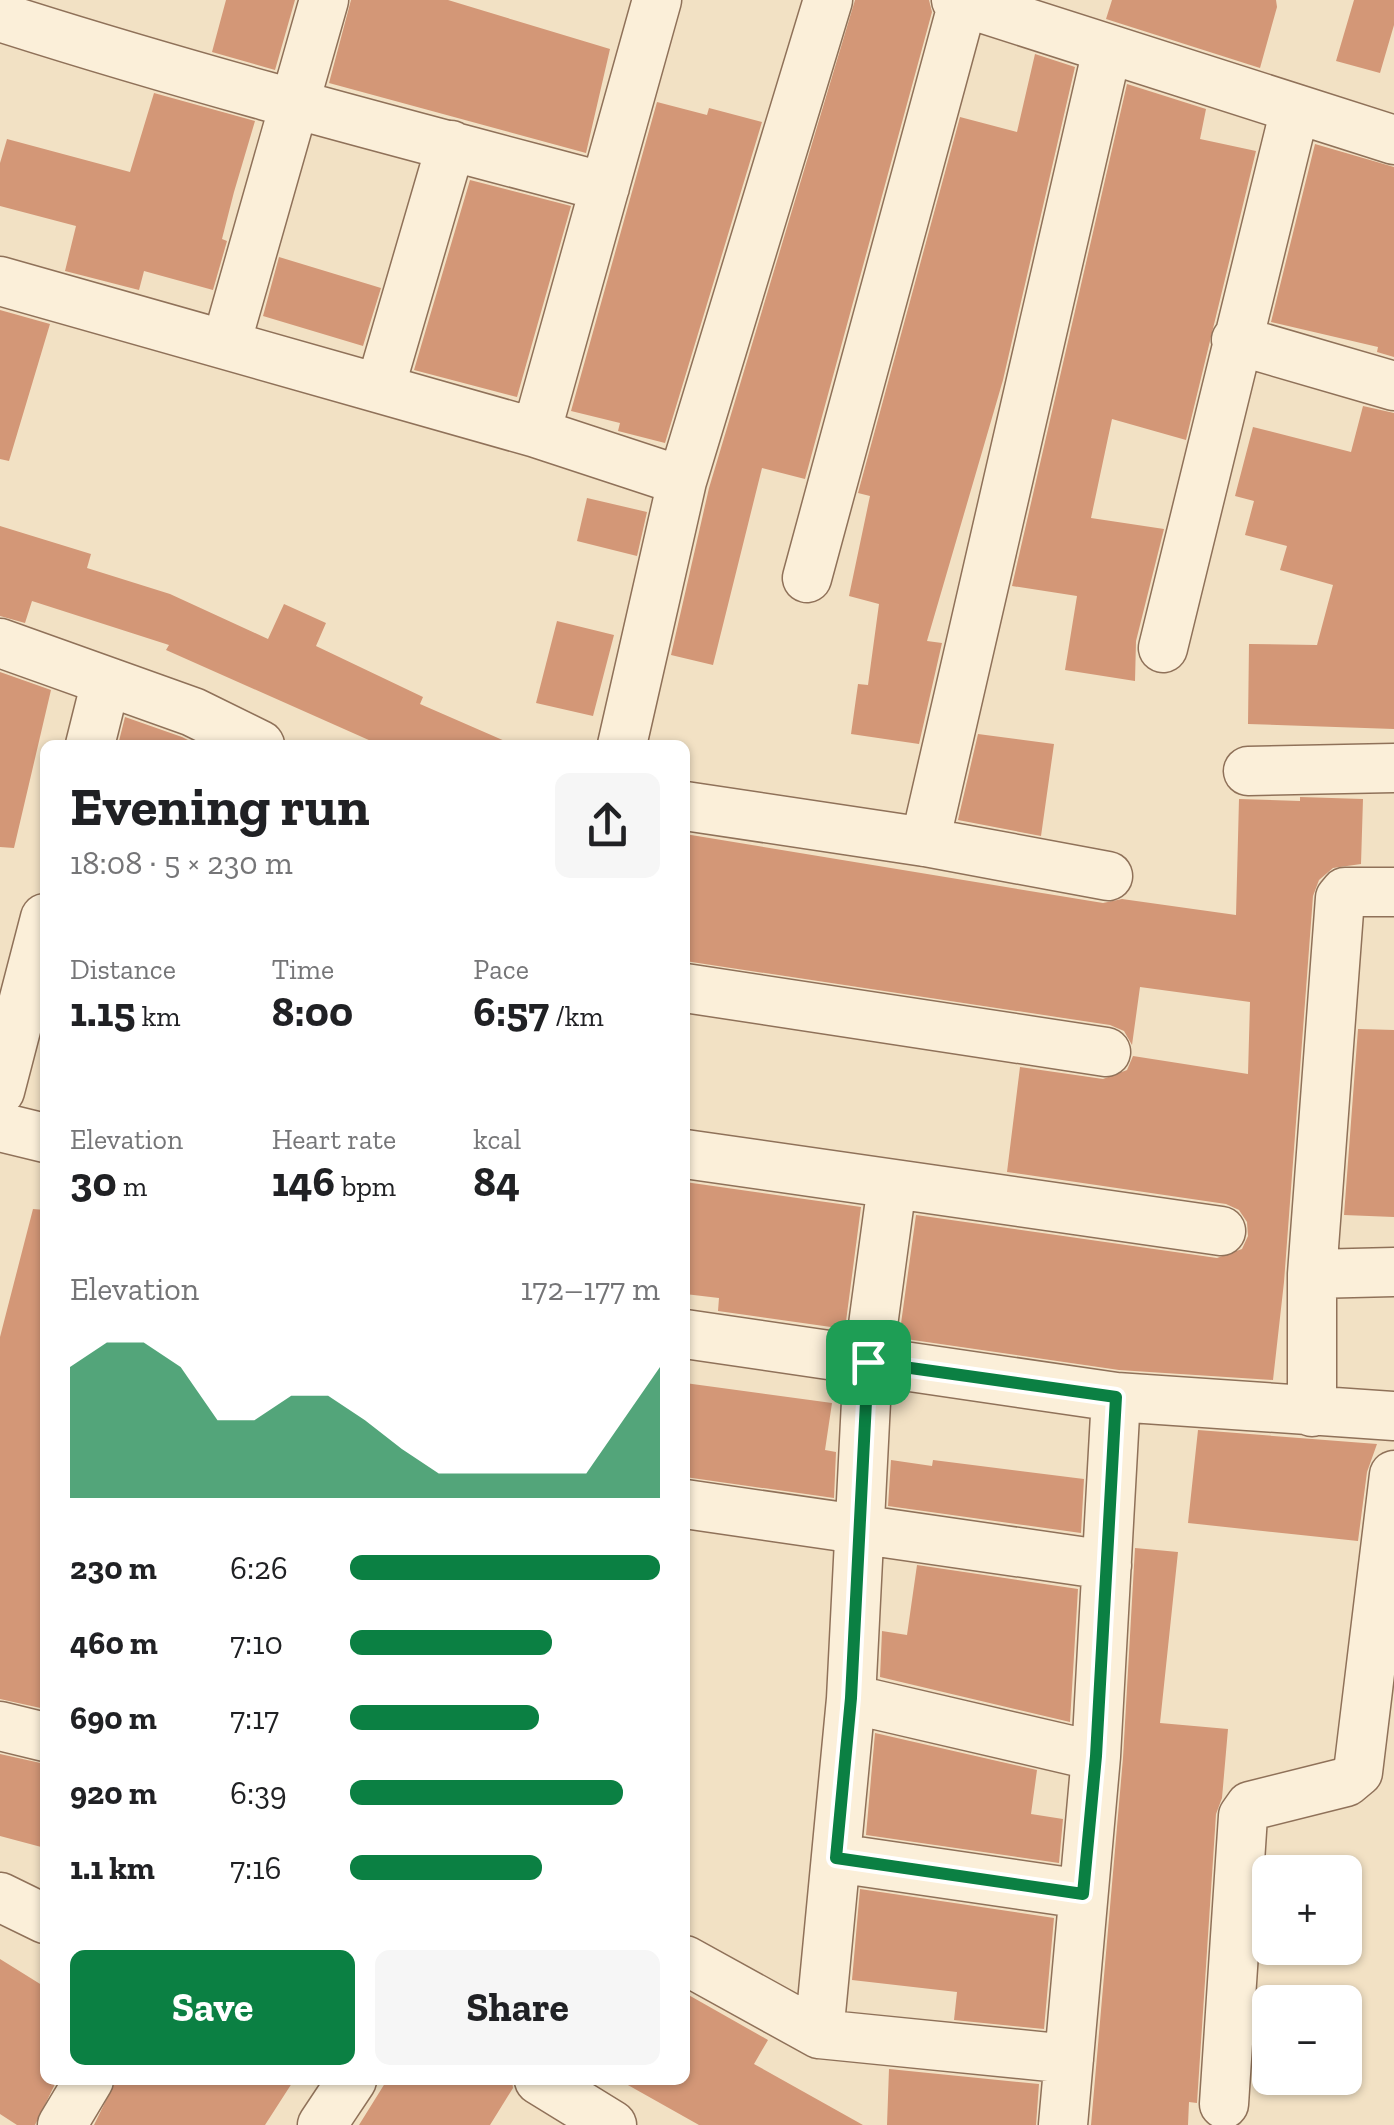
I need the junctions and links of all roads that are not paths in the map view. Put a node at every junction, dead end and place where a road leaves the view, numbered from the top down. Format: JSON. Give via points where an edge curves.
{"nodes":[{"id":1,"x":324,"y":0,"type":"edge"},
{"id":2,"x":657,"y":0,"type":"edge"},
{"id":3,"x":828,"y":0,"type":"edge"},
{"id":4,"x":960,"y":1,"type":"edge"},
{"id":5,"x":0,"y":17,"type":"edge"},
{"id":6,"x":1108,"y":50,"type":"junction"},
{"id":7,"x":294,"y":101,"type":"junction"},
{"id":8,"x":1295,"y":109,"type":"junction"},
{"id":9,"x":1394,"y":140,"type":"edge"},
{"id":10,"x":450,"y":145,"type":"junction"},
{"id":11,"x":605,"y":187,"type":"junction"},
{"id":12,"x":0,"y":281,"type":"edge"},
{"id":13,"x":1236,"y":340,"type":"junction"},
{"id":14,"x":226,"y":344,"type":"junction"},
{"id":15,"x":1394,"y":386,"type":"edge"},
{"id":16,"x":380,"y":388,"type":"junction"},
{"id":17,"x":536,"y":434,"type":"junction"},
{"id":18,"x":682,"y":481,"type":"junction"},
{"id":19,"x":807,"y":578,"type":"dead end"},
{"id":20,"x":0,"y":644,"type":"edge"},
{"id":21,"x":1163,"y":648,"type":"dead end"},
{"id":22,"x":106,"y":681,"type":"junction"},
{"id":23,"x":91,"y":740,"type":"edge"},
{"id":24,"x":250,"y":740,"type":"edge"},
{"id":25,"x":623,"y":740,"type":"edge"},
{"id":26,"x":1394,"y":768,"type":"edge"},
{"id":27,"x":1248,"y":772,"type":"dead end"},
{"id":28,"x":690,"y":807,"type":"edge"},
{"id":29,"x":925,"y":842,"type":"junction"},
{"id":30,"x":1108,"y":876,"type":"dead end"},
{"id":31,"x":1394,"y":892,"type":"edge"},
{"id":32,"x":40,"y":937,"type":"edge"},
{"id":33,"x":690,"y":989,"type":"edge"},
{"id":34,"x":1106,"y":1052,"type":"dead end"},
{"id":35,"x":0,"y":1092,"type":"edge"},
{"id":36,"x":0,"y":1127,"type":"edge"},
{"id":37,"x":40,"y":1137,"type":"edge"},
{"id":38,"x":690,"y":1155,"type":"edge"},
{"id":39,"x":892,"y":1185,"type":"junction"},
{"id":40,"x":1221,"y":1231,"type":"dead end"},
{"id":41,"x":1394,"y":1272,"type":"edge"},
{"id":42,"x":1312,"y":1274,"type":"junction"},
{"id":43,"x":690,"y":1335,"type":"edge"},
{"id":44,"x":868,"y":1362,"type":"junction"},
{"id":45,"x":1116,"y":1397,"type":"junction"},
{"id":46,"x":1312,"y":1412,"type":"junction"},
{"id":47,"x":1394,"y":1416,"type":"edge"},
{"id":48,"x":1394,"y":1475,"type":"edge"},
{"id":49,"x":690,"y":1505,"type":"edge"},
{"id":50,"x":859,"y":1531,"type":"junction"},
{"id":51,"x":1107,"y":1565,"type":"junction"},
{"id":52,"x":1380,"y":1694,"type":"edge"},
{"id":53,"x":851,"y":1698,"type":"junction"},
{"id":54,"x":0,"y":1726,"type":"edge"},
{"id":55,"x":40,"y":1736,"type":"edge"},
{"id":56,"x":1096,"y":1756,"type":"junction"},
{"id":57,"x":836,"y":1858,"type":"junction"},
{"id":58,"x":1083,"y":1894,"type":"junction"},
{"id":59,"x":0,"y":1897,"type":"edge"},
{"id":60,"x":40,"y":1916,"type":"edge"},
{"id":61,"x":690,"y":1963,"type":"edge"},
{"id":62,"x":819,"y":2034,"type":"junction"},
{"id":63,"x":1069,"y":2059,"type":"junction"},
{"id":64,"x":87,"y":2085,"type":"edge"},
{"id":65,"x":349,"y":2085,"type":"edge"},
{"id":66,"x":1224,"y":2104,"type":"dead end"},
{"id":67,"x":62,"y":2125,"type":"edge"},
{"id":68,"x":322,"y":2125,"type":"edge"},
{"id":69,"x":1063,"y":2125,"type":"edge"}],
"edges":[{"from":1,"to":7,"type":"street"},
{"from":2,"to":11,"type":"street"},
{"from":3,"to":18,"type":"street"},
{"from":4,"to":6,"type":"street"},
{"from":4,"to":19,"type":"street"},
{"from":5,"to":7,"type":"street","via":[[194,79]]},
{"from":6,"to":8,"type":"street"},
{"from":6,"to":29,"type":"street"},
{"from":7,"to":10,"type":"street"},
{"from":7,"to":14,"type":"street"},
{"from":8,"to":9,"type":"street"},
{"from":8,"to":13,"type":"street"},
{"from":10,"to":11,"type":"street"},
{"from":10,"to":16,"type":"street"},
{"from":11,"to":17,"type":"street"},
{"from":12,"to":14,"type":"street"},
{"from":13,"to":15,"type":"street"},
{"from":13,"to":21,"type":"street"},
{"from":14,"to":16,"type":"street"},
{"from":16,"to":17,"type":"street"},
{"from":17,"to":18,"type":"street"},
{"from":18,"to":25,"type":"street"},
{"from":20,"to":22,"type":"street"},
{"from":22,"to":23,"type":"street"},
{"from":22,"to":24,"type":"street"},
{"from":26,"to":27,"type":"street"},
{"from":28,"to":29,"type":"street"},
{"from":29,"to":30,"type":"street"},
{"from":31,"to":42,"type":"street","via":[[1346,892],[1340,898]]},
{"from":32,"to":35,"type":"street"},
{"from":33,"to":34,"type":"street"},
{"from":36,"to":37,"type":"street"},
{"from":38,"to":39,"type":"street"},
{"from":39,"to":40,"type":"street"},
{"from":39,"to":44,"type":"street"},
{"from":41,"to":42,"type":"street"},
{"from":42,"to":46,"type":"street"},
{"from":43,"to":44,"type":"street"},
{"from":44,"to":45,"type":"street"},
{"from":44,"to":50,"type":"street"},
{"from":45,"to":46,"type":"street"},
{"from":45,"to":51,"type":"street"},
{"from":46,"to":47,"type":"street"},
{"from":48,"to":52,"type":"street"},
{"from":49,"to":50,"type":"street"},
{"from":50,"to":51,"type":"street"},
{"from":50,"to":53,"type":"street"},
{"from":51,"to":56,"type":"street"},
{"from":52,"to":66,"type":"street","via":[[1354,1779],[1250,1806],[1243,1816]]},
{"from":53,"to":56,"type":"street"},
{"from":53,"to":57,"type":"street"},
{"from":54,"to":55,"type":"street"},
{"from":56,"to":58,"type":"street"},
{"from":57,"to":58,"type":"street"},
{"from":57,"to":62,"type":"street"},
{"from":58,"to":63,"type":"street"},
{"from":59,"to":60,"type":"street"},
{"from":61,"to":62,"type":"street"},
{"from":62,"to":63,"type":"street"},
{"from":63,"to":69,"type":"street"},
{"from":64,"to":67,"type":"street"},
{"from":65,"to":68,"type":"street"}]}
